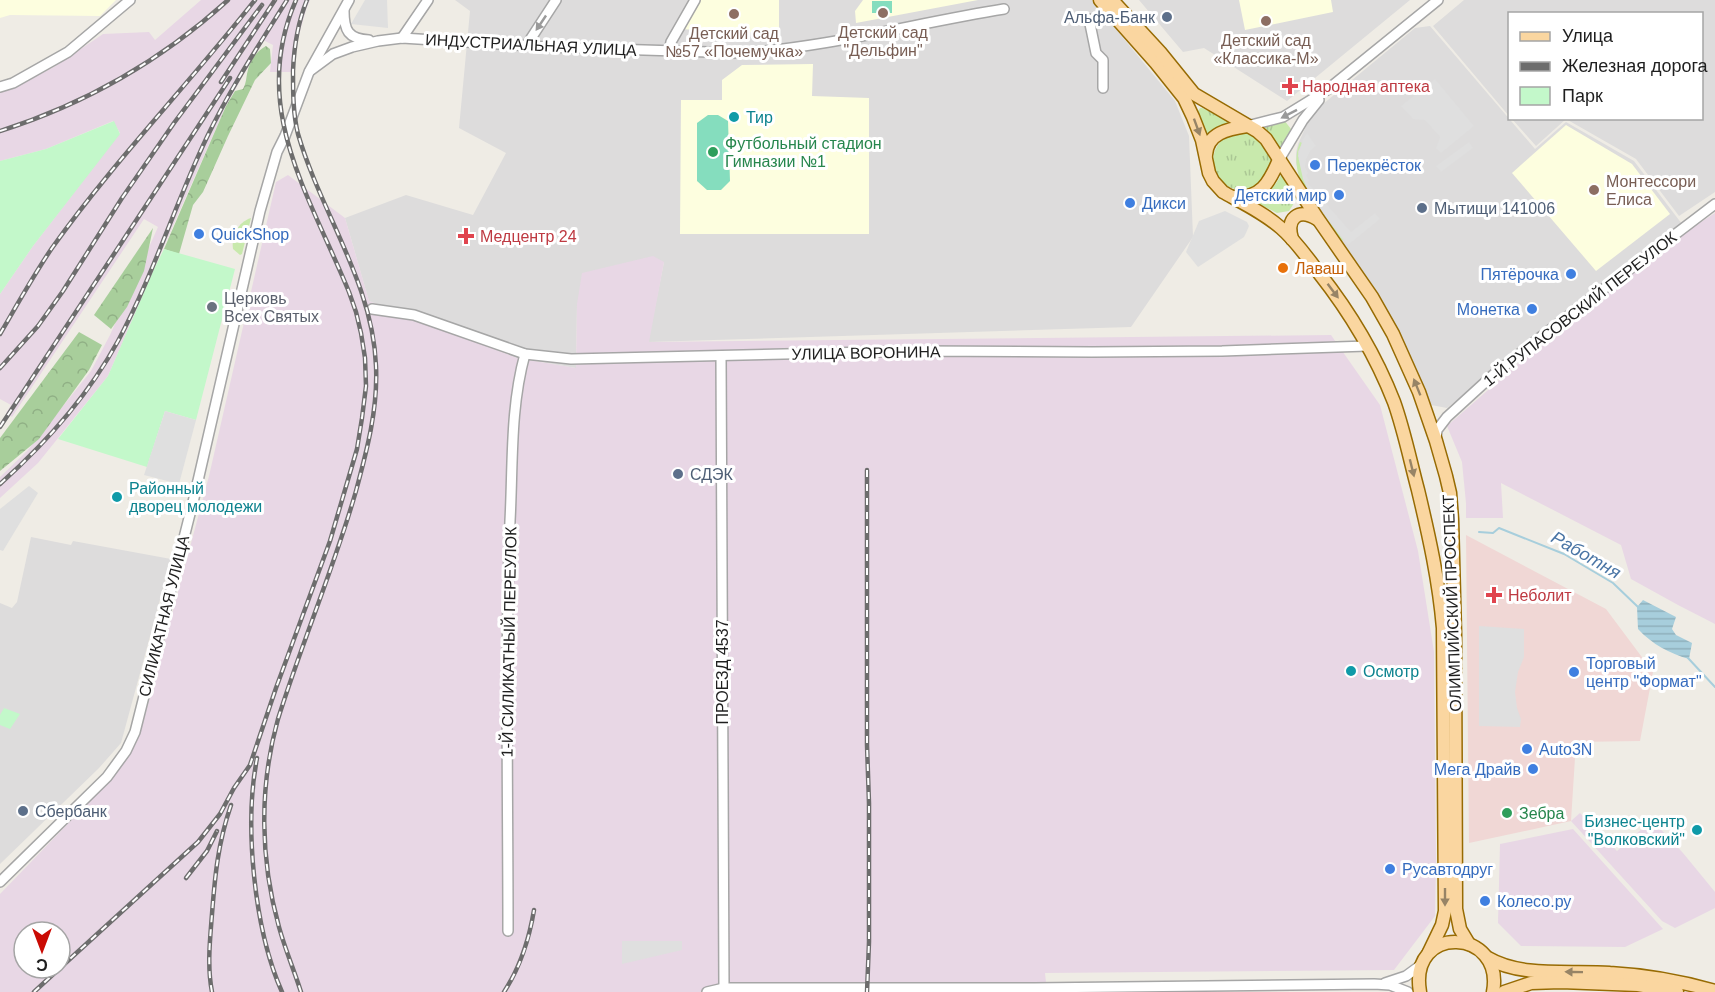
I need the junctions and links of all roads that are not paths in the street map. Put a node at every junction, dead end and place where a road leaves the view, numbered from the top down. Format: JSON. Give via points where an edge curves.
{"nodes":[{"id":1,"x":130,"y":0,"type":"edge"},
{"id":2,"x":350,"y":0,"type":"edge"},
{"id":3,"x":428,"y":0,"type":"edge"},
{"id":4,"x":556,"y":0,"type":"edge"},
{"id":5,"x":695,"y":0,"type":"edge"},
{"id":6,"x":1100,"y":0,"type":"edge"},
{"id":7,"x":1112,"y":0,"type":"edge"},
{"id":8,"x":1438,"y":0,"type":"edge"},
{"id":9,"x":344,"y":9,"type":"junction"},
{"id":10,"x":1004,"y":9,"type":"dead end"},
{"id":11,"x":1089,"y":20,"type":"dead end"},
{"id":12,"x":329,"y":36,"type":"junction"},
{"id":13,"x":402,"y":38,"type":"junction"},
{"id":14,"x":378,"y":41,"type":"junction"},
{"id":15,"x":526,"y":46,"type":"junction"},
{"id":16,"x":352,"y":47,"type":"junction"},
{"id":17,"x":669,"y":51,"type":"junction"},
{"id":18,"x":309,"y":72,"type":"junction"},
{"id":19,"x":0,"y":87,"type":"edge"},
{"id":20,"x":1103,"y":88,"type":"dead end"},
{"id":21,"x":1327,"y":90,"type":"junction"},
{"id":22,"x":1246,"y":126,"type":"junction"},
{"id":23,"x":1279,"y":160,"type":"junction"},
{"id":24,"x":1205,"y":162,"type":"junction"},
{"id":25,"x":1232,"y":197,"type":"junction"},
{"id":26,"x":1715,"y":204,"type":"edge"},
{"id":27,"x":1318,"y":219,"type":"junction"},
{"id":28,"x":1292,"y":239,"type":"junction"},
{"id":29,"x":372,"y":309,"type":"dead end"},
{"id":30,"x":1367,"y":346,"type":"junction"},
{"id":31,"x":525,"y":354,"type":"junction"},
{"id":32,"x":721,"y":356,"type":"junction"},
{"id":33,"x":1425,"y":407,"type":"junction"},
{"id":34,"x":1447,"y":417,"type":"junction"},
{"id":35,"x":1436,"y":441,"type":"junction"},
{"id":36,"x":1452,"y":537,"type":"junction"},
{"id":37,"x":1431,"y":541,"type":"junction"},
{"id":38,"x":1453,"y":563,"type":"junction"},
{"id":39,"x":1436,"y":566,"type":"junction"},
{"id":40,"x":0,"y":882,"type":"edge"},
{"id":41,"x":508,"y":930,"type":"dead end"},
{"id":42,"x":1469,"y":944,"type":"junction"},
{"id":43,"x":1429,"y":952,"type":"junction"},
{"id":44,"x":1488,"y":958,"type":"junction"},
{"id":45,"x":1421,"y":965,"type":"junction"},
{"id":46,"x":1383,"y":984,"type":"junction"},
{"id":47,"x":724,"y":988,"type":"junction"},
{"id":48,"x":1715,"y":991,"type":"edge"},
{"id":49,"x":707,"y":992,"type":"edge"},
{"id":50,"x":1408,"y":992,"type":"edge"},
{"id":51,"x":1420,"y":992,"type":"edge"},
{"id":52,"x":1493,"y":992,"type":"edge"},
{"id":53,"x":1504,"y":992,"type":"edge"},
{"id":54,"x":1677,"y":992,"type":"edge"}],
"edges":[{"from":1,"to":19,"type":"street","via":[[68,52]]},
{"from":2,"to":9,"type":"street","name":"СИЛИКАТНАЯ УЛИЦА"},
{"from":3,"to":13,"type":"street"},
{"from":4,"to":15,"type":"street","one_way":true},
{"from":5,"to":17,"type":"street"},
{"from":6,"to":24,"type":"main road","name":"ОЛИМПИЙСКИЙ ПРОСПЕКТ","one_way":true,"via":[[1184,98],[1202,140]]},
{"from":7,"to":22,"type":"main road","name":"ОЛИМПИЙСКИЙ ПРОСПЕКТ","via":[[1194,94]]},
{"from":8,"to":21,"type":"street"},
{"from":9,"to":12,"type":"street","name":"СИЛИКАТНАЯ УЛИЦА"},
{"from":9,"to":14,"type":"street","name":"ИНДУСТРИАЛЬНАЯ УЛИЦА","via":[[349,33]]},
{"from":10,"to":17,"type":"street","name":"ИНДУСТРИАЛЬНАЯ УЛИЦА","via":[[770,51]]},
{"from":11,"to":20,"type":"street","via":[[1096,53],[1102,60]]},
{"from":12,"to":16,"type":"street","via":[[337,45]]},
{"from":12,"to":18,"type":"street","name":"СИЛИКАТНАЯ УЛИЦА"},
{"from":13,"to":14,"type":"street","name":"ИНДУСТРИАЛЬНАЯ УЛИЦА"},
{"from":13,"to":15,"type":"street","name":"ИНДУСТРИАЛЬНАЯ УЛИЦА"},
{"from":14,"to":16,"type":"street","name":"ИНДУСТРИАЛЬНАЯ УЛИЦА"},
{"from":15,"to":17,"type":"street","name":"ИНДУСТРИАЛЬНАЯ УЛИЦА"},
{"from":16,"to":18,"type":"street","name":"ИНДУСТРИАЛЬНАЯ УЛИЦА","via":[[333,54]]},
{"from":18,"to":40,"type":"street","name":"СИЛИКАТНАЯ УЛИЦА","via":[[277,152],[260,212],[135,732],[107,777]]},
{"from":21,"to":22,"type":"street","one_way":true,"via":[[1283,117]]},
{"from":21,"to":23,"type":"street"},
{"from":22,"to":23,"type":"main road","name":"ОЛИМПИЙСКИЙ ПРОСПЕКТ","via":[[1266,139]]},
{"from":22,"to":24,"type":"main road","via":[[1218,133],[1207,146]]},
{"from":23,"to":25,"type":"main road","via":[[1259,192]]},
{"from":23,"to":27,"type":"main road","name":"ОЛИМПИЙСКИЙ ПРОСПЕКТ"},
{"from":24,"to":25,"type":"main road","name":"ОЛИМПИЙСКИЙ ПРОСПЕКТ","via":[[1218,188]]},
{"from":25,"to":28,"type":"main road","name":"ОЛИМПИЙСКИЙ ПРОСПЕКТ","via":[[1265,215]]},
{"from":26,"to":34,"type":"street","name":"1-Й РУПАСОВСКИЙ ПЕРЕУЛОК","via":[[1538,339]]},
{"from":27,"to":28,"type":"main road","via":[[1299,214],[1290,227]]},
{"from":33,"to":27,"type":"main road","name":"ОЛИМПИЙСКИЙ ПРОСПЕКТ","one_way":true,"via":[[1377,306]]},
{"from":28,"to":30,"type":"main road","name":"ОЛИМПИЙСКИЙ ПРОСПЕКТ","one_way":true,"via":[[1337,296]]},
{"from":29,"to":31,"type":"street","name":"УЛИЦА ВОРОНИНА","via":[[414,315]]},
{"from":30,"to":32,"type":"street","name":"УЛИЦА ВОРОНИНА"},
{"from":30,"to":37,"type":"main road","name":"ОЛИМПИЙСКИЙ ПРОСПЕКТ","one_way":true,"via":[[1403,430]]},
{"from":31,"to":32,"type":"street","name":"УЛИЦА ВОРОНИНА","via":[[571,359]]},
{"from":31,"to":41,"type":"street","name":"1-Й СИЛИКАТНЫЙ ПЕРЕУЛОК","via":[[515,402],[508,581]]},
{"from":32,"to":47,"type":"street","name":"ПРОЕЗД 4537"},
{"from":33,"to":34,"type":"street","via":[[1434,417]]},
{"from":33,"to":35,"type":"main road","name":"ОЛИМПИЙСКИЙ ПРОСПЕКТ"},
{"from":34,"to":35,"type":"street","name":"1-Й РУПАСОВСКИЙ ПЕРЕУЛОК","via":[[1437,430]]},
{"from":35,"to":36,"type":"main road","name":"ОЛИМПИЙСКИЙ ПРОСПЕКТ","via":[[1448,485]]},
{"from":36,"to":37,"type":"main road","via":[[1445,547],[1435,547]]},
{"from":36,"to":38,"type":"main road","name":"ОЛИМПИЙСКИЙ ПРОСПЕКТ"},
{"from":37,"to":39,"type":"main road","name":"ОЛИМПИЙСКИЙ ПРОСПЕКТ"},
{"from":38,"to":39,"type":"main road","via":[[1445,554],[1439,556]]},
{"from":38,"to":42,"type":"main road","name":"ОЛИМПИЙСКИЙ ПРОСПЕКТ","via":[[1456,909],[1460,929]]},
{"from":39,"to":43,"type":"main road","name":"ОЛИМПИЙСКИЙ ПРОСПЕКТ","one_way":true,"via":[[1444,647],[1445,911]]},
{"from":42,"to":43,"type":"main road","via":[[1448,943]]},
{"from":42,"to":44,"type":"main road"},
{"from":43,"to":45,"type":"main road","name":"ОЛИМПИЙСКИЙ ПРОСПЕКТ"},
{"from":48,"to":44,"type":"main road","one_way":true,"via":[[1632,974],[1525,971]]},
{"from":44,"to":52,"type":"main road"},
{"from":45,"to":46,"type":"street","via":[[1406,976]]},
{"from":45,"to":51,"type":"main road"},
{"from":46,"to":47,"type":"street"},
{"from":46,"to":50,"type":"street"},
{"from":47,"to":49,"type":"street"},
{"from":53,"to":54,"type":"main road","via":[[1549,982],[1638,985]]}]}
